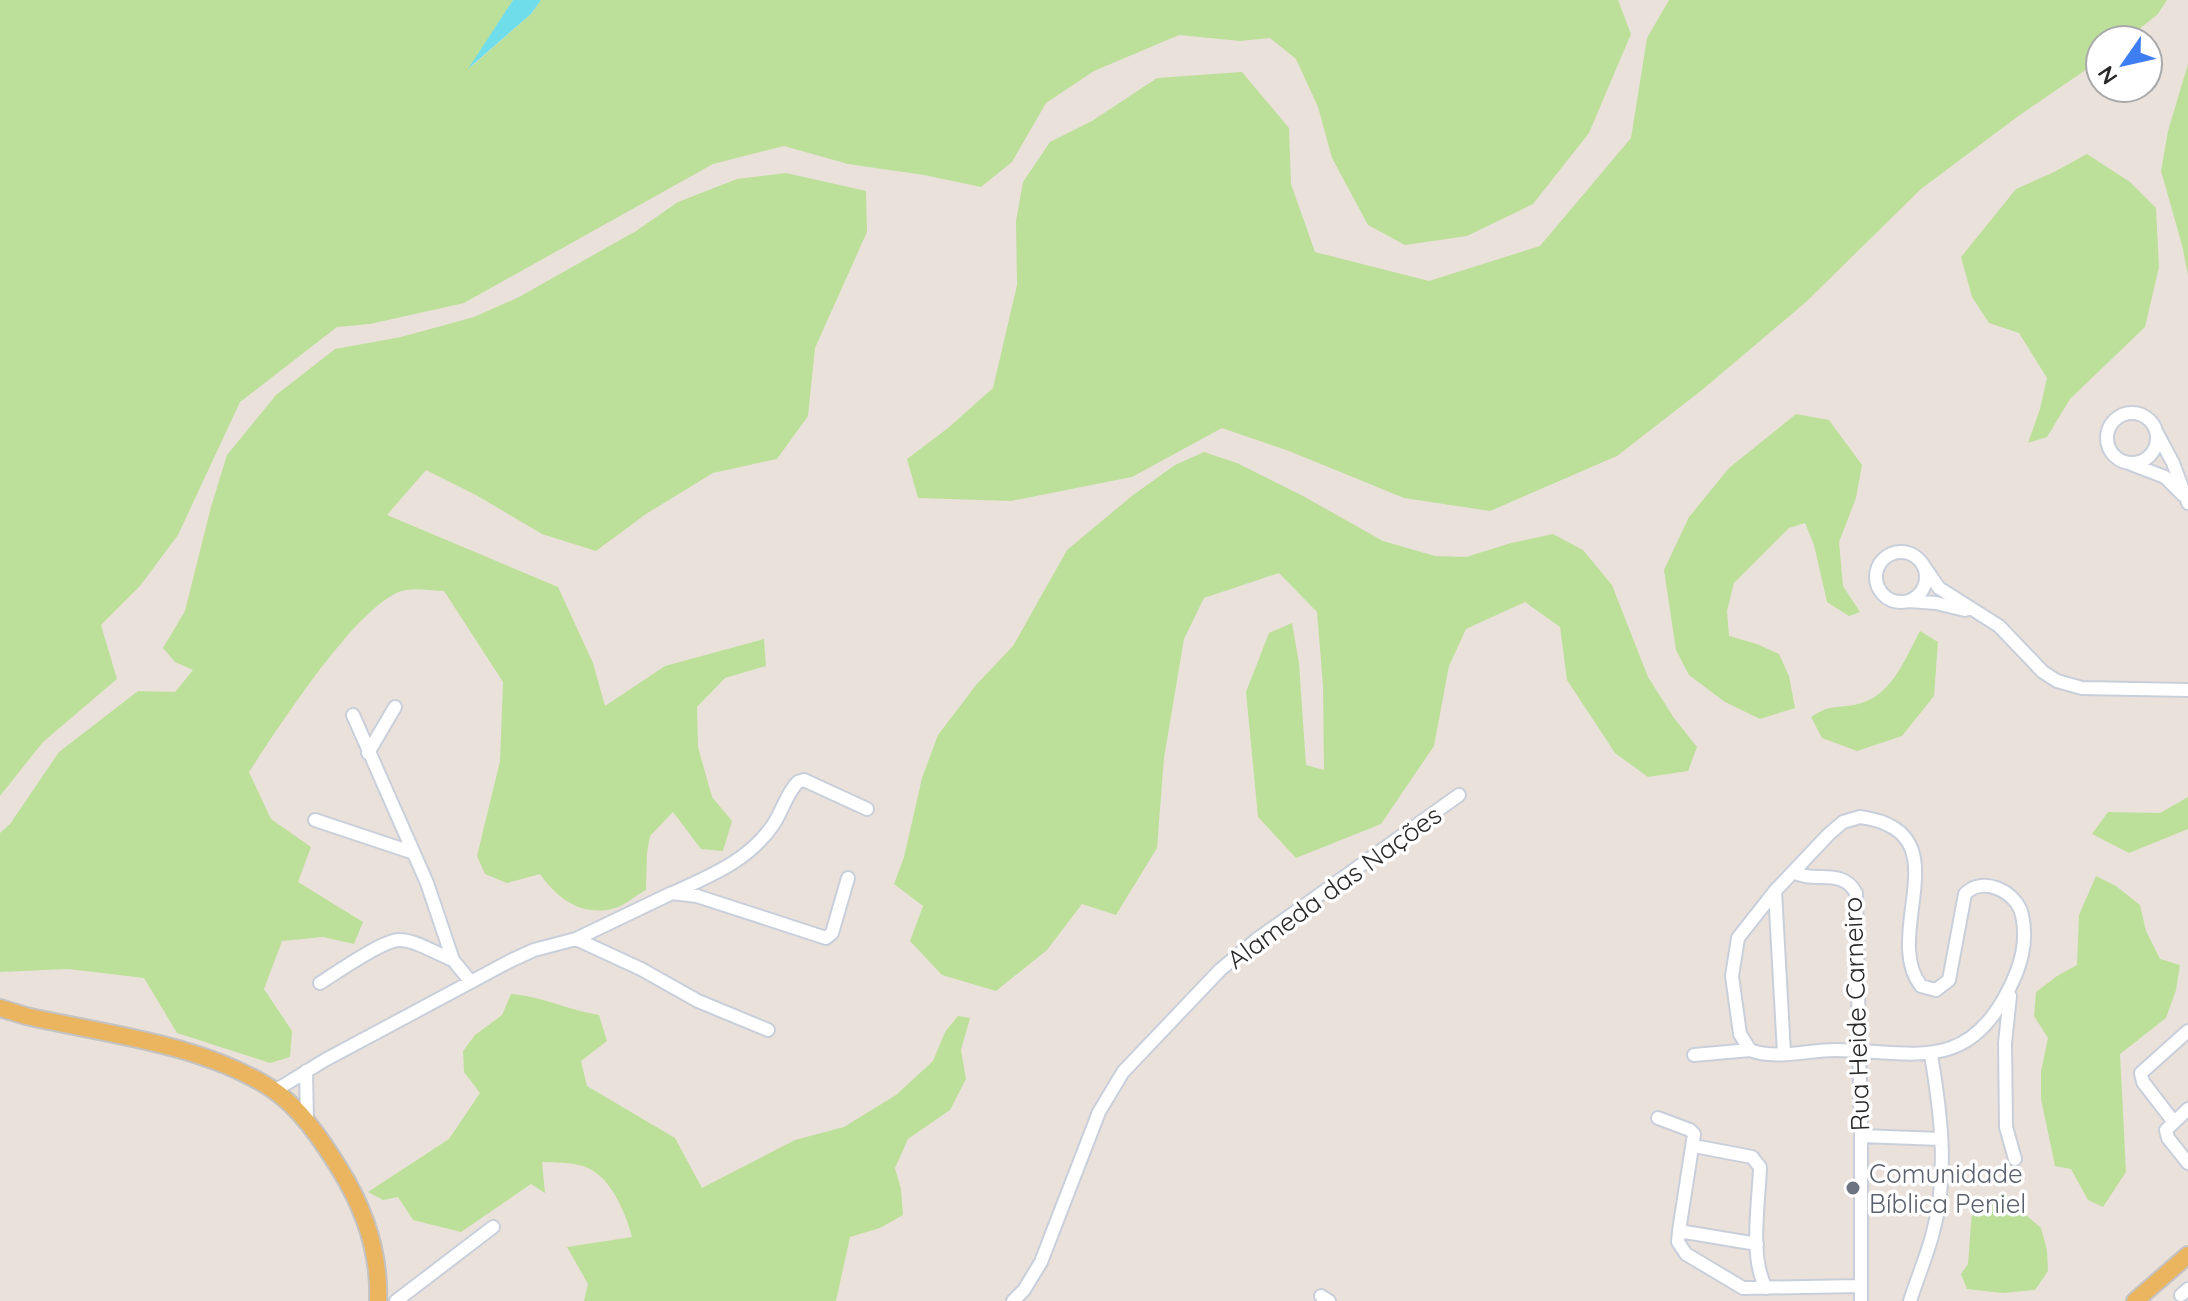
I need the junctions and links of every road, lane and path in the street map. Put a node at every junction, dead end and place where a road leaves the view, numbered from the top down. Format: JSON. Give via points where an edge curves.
{"nodes":[{"id":1,"x":2155,"y":429,"type":"junction"},
{"id":2,"x":2131,"y":464,"type":"junction"},
{"id":3,"x":2186,"y":500,"type":"edge"},
{"id":4,"x":1921,"y":562,"type":"junction"},
{"id":5,"x":1906,"y":602,"type":"junction"},
{"id":6,"x":1980,"y":615,"type":"junction"},
{"id":7,"x":2186,"y":690,"type":"edge"},
{"id":8,"x":395,"y":707,"type":"dead end"},
{"id":9,"x":353,"y":715,"type":"dead end"},
{"id":10,"x":368,"y":753,"type":"junction"},
{"id":11,"x":1459,"y":795,"type":"dead end"},
{"id":12,"x":867,"y":809,"type":"dead end"},
{"id":13,"x":315,"y":820,"type":"dead end"},
{"id":14,"x":414,"y":853,"type":"junction"},
{"id":15,"x":1793,"y":872,"type":"junction"},
{"id":16,"x":848,"y":878,"type":"dead end"},
{"id":17,"x":1775,"y":891,"type":"junction"},
{"id":18,"x":672,"y":893,"type":"junction"},
{"id":19,"x":576,"y":939,"type":"junction"},
{"id":20,"x":453,"y":960,"type":"junction"},
{"id":21,"x":471,"y":982,"type":"junction"},
{"id":22,"x":320,"y":983,"type":"dead end"},
{"id":23,"x":2012,"y":985,"type":"junction"},
{"id":24,"x":0,"y":1008,"type":"edge"},
{"id":25,"x":768,"y":1030,"type":"dead end"},
{"id":26,"x":2188,"y":1031,"type":"edge"},
{"id":27,"x":1750,"y":1050,"type":"junction"},
{"id":28,"x":1858,"y":1051,"type":"junction"},
{"id":29,"x":1784,"y":1053,"type":"junction"},
{"id":30,"x":1694,"y":1055,"type":"dead end"},
{"id":31,"x":1931,"y":1055,"type":"junction"},
{"id":32,"x":306,"y":1071,"type":"junction"},
{"id":33,"x":272,"y":1089,"type":"junction"},
{"id":34,"x":2188,"y":1109,"type":"edge"},
{"id":35,"x":1658,"y":1118,"type":"dead end"},
{"id":36,"x":307,"y":1123,"type":"junction"},
{"id":37,"x":2171,"y":1123,"type":"junction"},
{"id":38,"x":1861,"y":1136,"type":"junction"},
{"id":39,"x":1941,"y":1139,"type":"junction"},
{"id":40,"x":1694,"y":1146,"type":"junction"},
{"id":41,"x":2015,"y":1159,"type":"dead end"},
{"id":42,"x":2188,"y":1163,"type":"edge"},
{"id":43,"x":493,"y":1227,"type":"dead end"},
{"id":44,"x":1679,"y":1231,"type":"junction"},
{"id":45,"x":1757,"y":1244,"type":"junction"},
{"id":46,"x":2188,"y":1255,"type":"edge"},
{"id":47,"x":1860,"y":1286,"type":"junction"},
{"id":48,"x":1766,"y":1288,"type":"junction"},
{"id":49,"x":378,"y":1301,"type":"edge"},
{"id":50,"x":396,"y":1301,"type":"edge"},
{"id":51,"x":1013,"y":1301,"type":"edge"},
{"id":52,"x":1861,"y":1301,"type":"edge"},
{"id":53,"x":1910,"y":1301,"type":"edge"},
{"id":54,"x":2135,"y":1301,"type":"edge"}],
"edges":[{"from":1,"to":2,"type":"street","via":[[2152,453]]},
{"from":1,"to":2,"type":"street","via":[[2136,413],[2113,421],[2106,436],[2110,452]]},
{"from":1,"to":3,"type":"street"},
{"from":2,"to":3,"type":"street","via":[[2165,477]]},
{"from":4,"to":5,"type":"street","via":[[1924,587]]},
{"from":4,"to":5,"type":"street","via":[[1898,552],[1878,566],[1879,589],[1891,600]]},
{"from":4,"to":6,"type":"street","via":[[1939,588]]},
{"from":5,"to":6,"type":"street","via":[[1950,605]]},
{"from":6,"to":7,"type":"street","via":[[1999,626],[2043,672],[2065,684]]},
{"from":8,"to":10,"type":"street"},
{"from":9,"to":10,"type":"street"},
{"from":10,"to":14,"type":"street"},
{"from":11,"to":51,"type":"street","name":"Alameda das Nações","via":[[1256,940],[1220,970],[1123,1072],[1099,1112],[1038,1269]]},
{"from":12,"to":18,"type":"street","via":[[804,780],[798,782],[751,850],[727,868]]},
{"from":13,"to":14,"type":"street"},
{"from":14,"to":20,"type":"street"},
{"from":15,"to":17,"type":"street"},
{"from":15,"to":23,"type":"street","via":[[1843,822],[1873,818],[1891,826],[1915,858],[1909,934],[1916,980],[1930,990],[1949,980],[1965,894],[1988,885],[2003,891],[2021,910],[2024,951]]},
{"from":15,"to":28,"type":"street","name":"Rua Heide Carneiro","via":[[1842,879],[1856,893]]},
{"from":16,"to":18,"type":"street","via":[[826,938],[697,896]]},
{"from":17,"to":27,"type":"street","via":[[1748,923],[1734,952],[1740,1034]]},
{"from":17,"to":29,"type":"street"},
{"from":18,"to":19,"type":"street"},
{"from":19,"to":21,"type":"street","via":[[534,950]]},
{"from":19,"to":25,"type":"street"},
{"from":20,"to":21,"type":"street"},
{"from":20,"to":22,"type":"street","via":[[396,940]]},
{"from":21,"to":32,"type":"street"},
{"from":23,"to":31,"type":"street","via":[[1982,1030]]},
{"from":23,"to":41,"type":"street","via":[[2005,1043],[2006,1127]]},
{"from":24,"to":33,"type":"main road","via":[[189,1053]]},
{"from":26,"to":37,"type":"street","via":[[2141,1073]]},
{"from":27,"to":29,"type":"street"},
{"from":27,"to":30,"type":"street"},
{"from":28,"to":29,"type":"street"},
{"from":28,"to":31,"type":"street"},
{"from":28,"to":38,"type":"street","name":"Rua Heide Carneiro"},
{"from":31,"to":39,"type":"street"},
{"from":32,"to":33,"type":"street"},
{"from":32,"to":36,"type":"street"},
{"from":33,"to":36,"type":"main road"},
{"from":34,"to":37,"type":"street"},
{"from":35,"to":40,"type":"street","via":[[1693,1132]]},
{"from":36,"to":49,"type":"main road","via":[[348,1181],[367,1222]]},
{"from":37,"to":42,"type":"street","via":[[2168,1138]]},
{"from":38,"to":39,"type":"street"},
{"from":38,"to":47,"type":"street","name":"Rua Heide Carneiro"},
{"from":39,"to":53,"type":"street","via":[[1938,1209]]},
{"from":40,"to":44,"type":"street"},
{"from":40,"to":45,"type":"street","via":[[1752,1157],[1760,1167]]},
{"from":43,"to":50,"type":"street"},
{"from":44,"to":45,"type":"street"},
{"from":44,"to":48,"type":"street","via":[[1678,1242],[1686,1254],[1743,1288]]},
{"from":45,"to":48,"type":"street"},
{"from":46,"to":54,"type":"main road"},
{"from":47,"to":48,"type":"street"},
{"from":47,"to":52,"type":"street","name":"Rua Heide Carneiro"}]}
